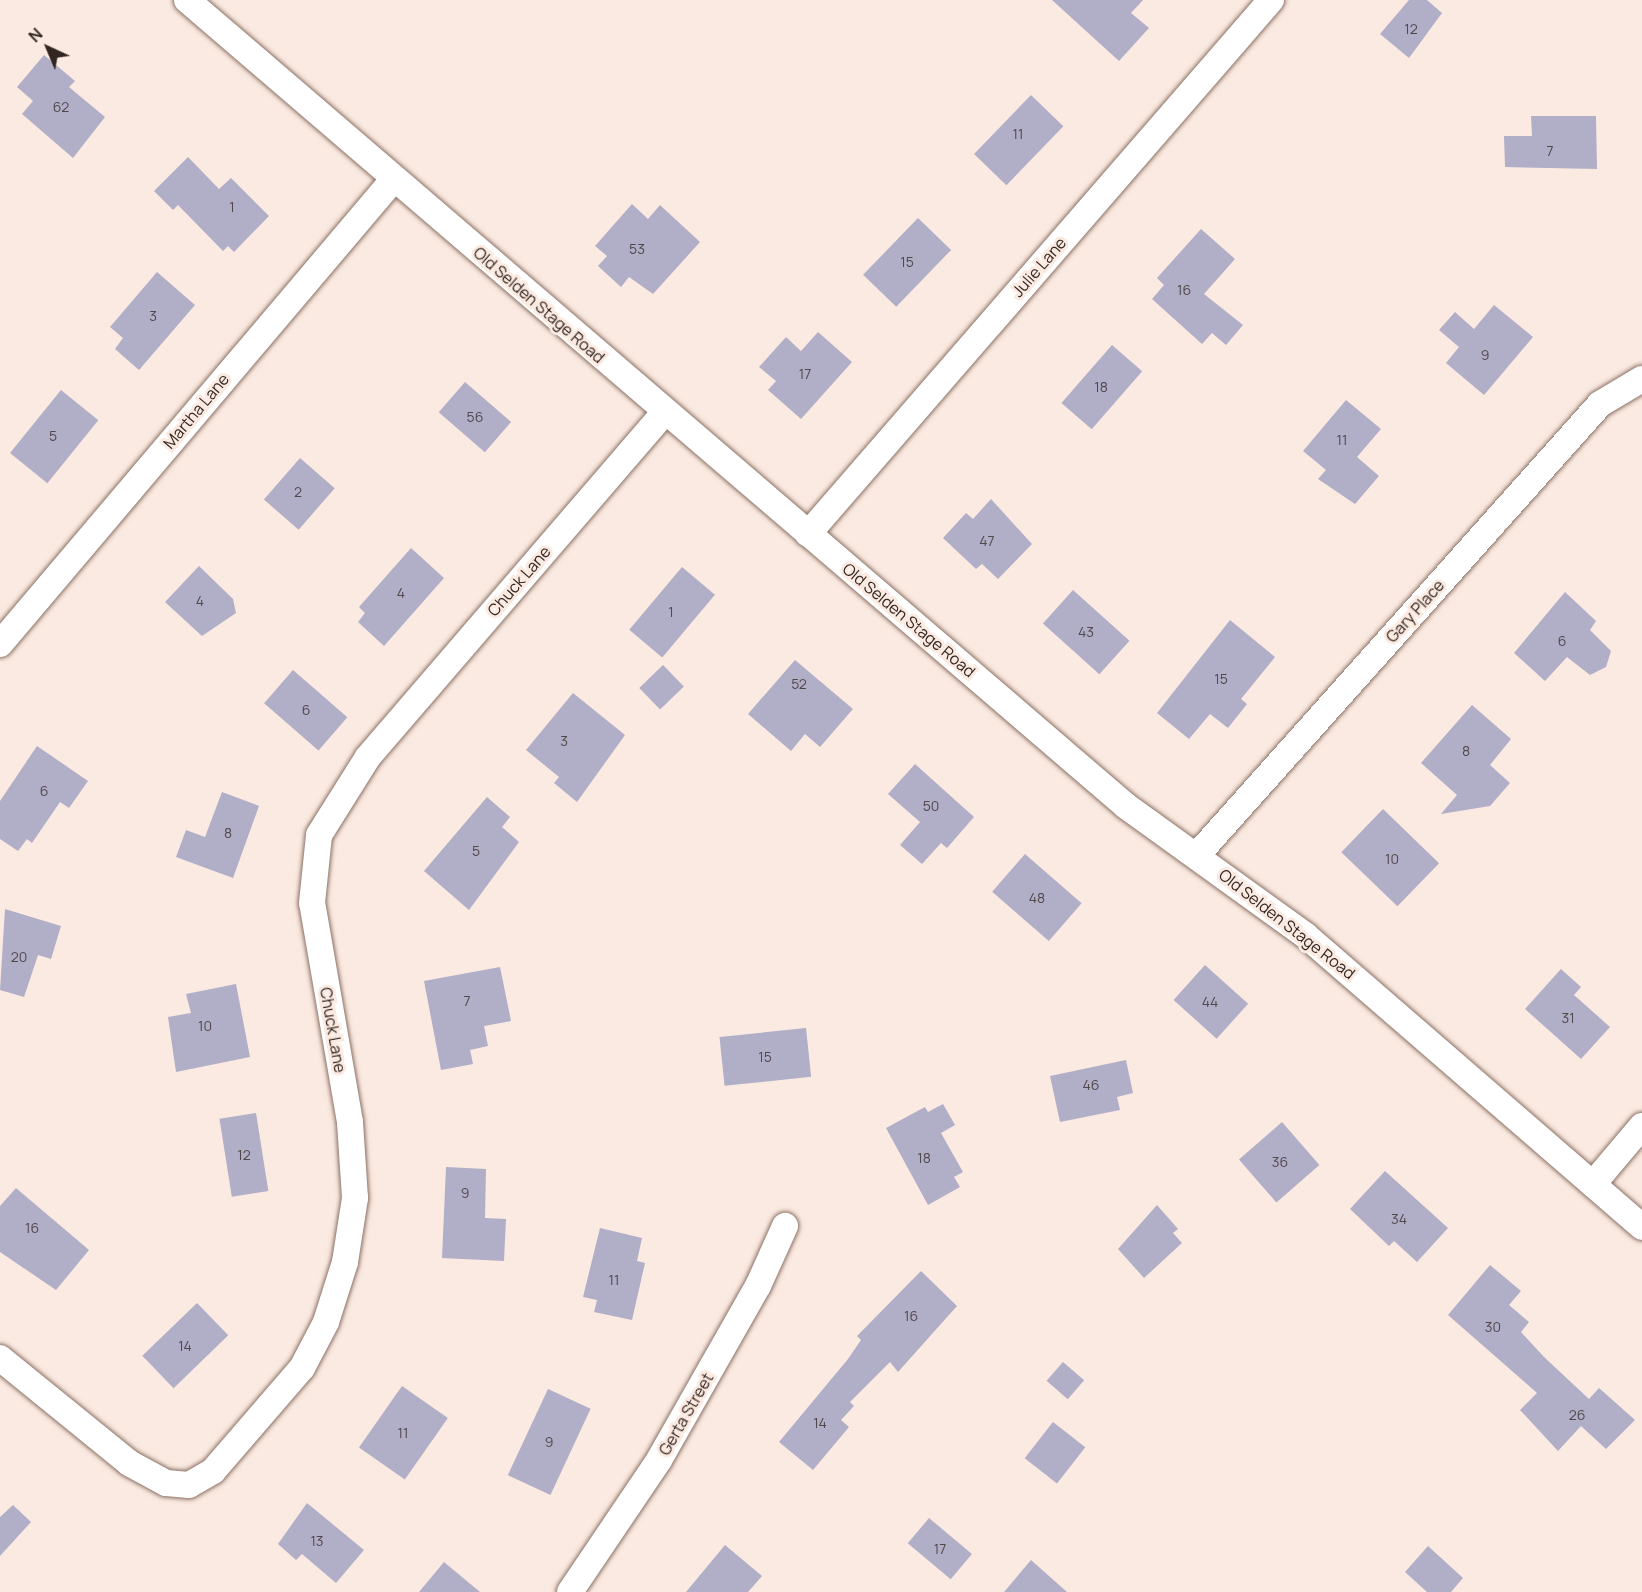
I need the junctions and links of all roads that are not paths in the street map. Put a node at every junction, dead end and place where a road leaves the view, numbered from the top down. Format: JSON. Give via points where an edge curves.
{"nodes":[{"id":1,"x":187,"y":0,"type":"edge"},
{"id":2,"x":1271,"y":0,"type":"edge"},
{"id":3,"x":393,"y":180,"type":"junction"},
{"id":4,"x":1642,"y":379,"type":"edge"},
{"id":5,"x":664,"y":412,"type":"junction"},
{"id":6,"x":808,"y":534,"type":"junction"},
{"id":7,"x":0,"y":644,"type":"edge"},
{"id":8,"x":1198,"y":854,"type":"junction"},
{"id":9,"x":1642,"y":1126,"type":"edge"},
{"id":10,"x":1593,"y":1184,"type":"junction"},
{"id":11,"x":785,"y":1226,"type":"dead end"},
{"id":12,"x":1642,"y":1227,"type":"edge"},
{"id":13,"x":0,"y":1358,"type":"edge"},
{"id":14,"x":570,"y":1592,"type":"edge"}],
"edges":[{"from":1,"to":3,"type":"street","name":"Old Selden Stage Road"},
{"from":2,"to":6,"type":"street","name":"Julie Lane"},
{"from":3,"to":5,"type":"street","name":"Old Selden Stage Road"},
{"from":3,"to":7,"type":"street","name":"Martha Lane"},
{"from":4,"to":8,"type":"street","name":"Gary Place","via":[[1600,404]]},
{"from":5,"to":6,"type":"street","name":"Old Selden Stage Road"},
{"from":5,"to":13,"type":"street","name":"Chuck Lane","via":[[368,757],[320,835],[312,903],[350,1122],[355,1198],[332,1302],[302,1368],[213,1471],[189,1485],[166,1483],[129,1463]]},
{"from":6,"to":8,"type":"street","name":"Old Selden Stage Road","via":[[1126,806]]},
{"from":8,"to":10,"type":"street","name":"Old Selden Stage Road","via":[[1305,934]]},
{"from":9,"to":10,"type":"street"},
{"from":10,"to":12,"type":"street","name":"Old Selden Stage Road"},
{"from":11,"to":14,"type":"street","name":"Gerta Street","via":[[758,1286],[660,1460]]}]}
